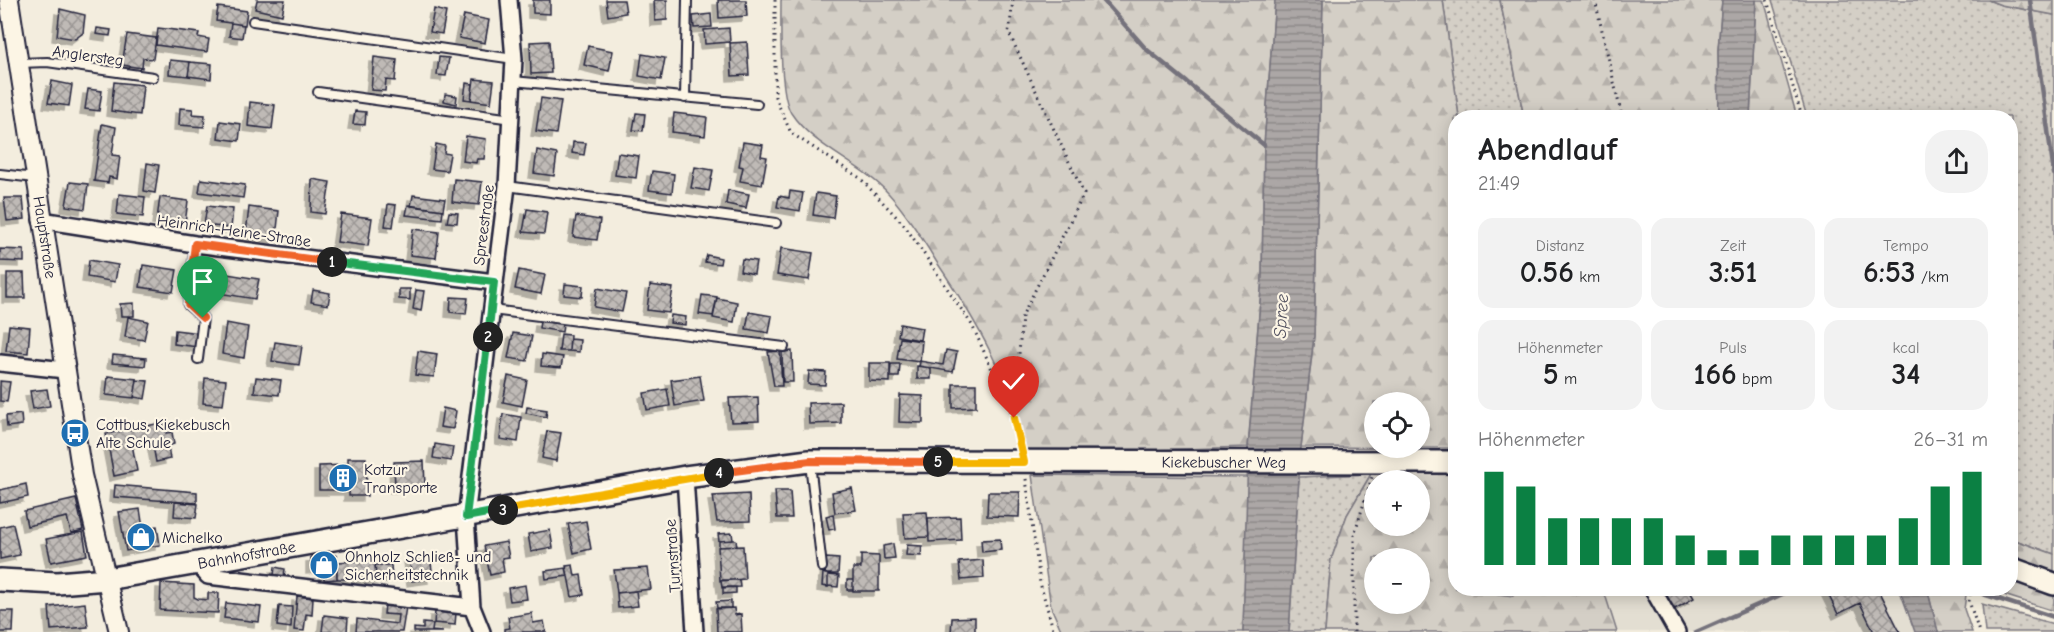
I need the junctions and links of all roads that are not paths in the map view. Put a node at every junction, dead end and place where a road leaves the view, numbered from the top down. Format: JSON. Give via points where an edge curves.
{"nodes":[{"id":1,"x":9,"y":0,"type":"edge"},
{"id":2,"x":509,"y":0,"type":"edge"},
{"id":3,"x":687,"y":0,"type":"edge"},
{"id":4,"x":253,"y":21,"type":"dead end"},
{"id":5,"x":514,"y":59,"type":"junction"},
{"id":6,"x":18,"y":63,"type":"junction"},
{"id":7,"x":153,"y":77,"type":"dead end"},
{"id":8,"x":513,"y":81,"type":"junction"},
{"id":9,"x":318,"y":92,"type":"dead end"},
{"id":10,"x":685,"y":98,"type":"junction"},
{"id":11,"x":757,"y":104,"type":"dead end"},
{"id":12,"x":512,"y":119,"type":"junction"},
{"id":13,"x":0,"y":174,"type":"edge"},
{"id":14,"x":35,"y":178,"type":"junction"},
{"id":15,"x":507,"y":186,"type":"junction"},
{"id":16,"x":41,"y":220,"type":"junction"},
{"id":17,"x":776,"y":223,"type":"dead end"},
{"id":18,"x":195,"y":244,"type":"junction"},
{"id":19,"x":494,"y":282,"type":"junction"},
{"id":20,"x":492,"y":310,"type":"junction"},
{"id":21,"x":784,"y":347,"type":"dead end"},
{"id":22,"x":198,"y":359,"type":"dead end"},
{"id":23,"x":0,"y":363,"type":"edge"},
{"id":24,"x":65,"y":370,"type":"junction"},
{"id":25,"x":810,"y":461,"type":"junction"},
{"id":26,"x":992,"y":462,"type":"joint"},
{"id":27,"x":1448,"y":462,"type":"edge"},
{"id":28,"x":685,"y":477,"type":"junction"},
{"id":29,"x":466,"y":517,"type":"junction"},
{"id":30,"x":196,"y":562,"type":"junction"},
{"id":31,"x":822,"y":567,"type":"dead end"},
{"id":32,"x":2018,"y":571,"type":"edge"},
{"id":33,"x":107,"y":579,"type":"junction"},
{"id":34,"x":0,"y":580,"type":"edge"},
{"id":35,"x":2054,"y":584,"type":"edge"},
{"id":36,"x":1657,"y":596,"type":"edge"},
{"id":37,"x":472,"y":607,"type":"junction"},
{"id":38,"x":119,"y":632,"type":"edge"},
{"id":39,"x":482,"y":632,"type":"edge"},
{"id":40,"x":695,"y":632,"type":"edge"},
{"id":41,"x":1677,"y":632,"type":"edge"}],
"edges":[{"from":1,"to":6,"type":"street","name":"Hauptstraße"},
{"from":2,"to":5,"type":"street","name":"Spreestraße"},
{"from":3,"to":10,"type":"lane"},
{"from":4,"to":5,"type":"lane"},
{"from":5,"to":8,"type":"street","name":"Spreestraße"},
{"from":6,"to":7,"type":"lane","name":"Anglersteg","via":[[47,62]]},
{"from":6,"to":14,"type":"street","name":"Hauptstraße"},
{"from":8,"to":10,"type":"lane"},
{"from":8,"to":12,"type":"street","name":"Spreestraße"},
{"from":9,"to":12,"type":"lane"},
{"from":10,"to":11,"type":"lane"},
{"from":12,"to":15,"type":"street","name":"Spreestraße"},
{"from":13,"to":14,"type":"lane"},
{"from":14,"to":16,"type":"street","name":"Hauptstraße"},
{"from":15,"to":17,"type":"lane"},
{"from":15,"to":19,"type":"street","name":"Spreestraße"},
{"from":16,"to":18,"type":"street","name":"Heinrich-Heine-Straße"},
{"from":16,"to":24,"type":"street","name":"Hauptstraße"},
{"from":18,"to":19,"type":"street","name":"Heinrich-Heine-Straße"},
{"from":18,"to":22,"type":"lane","via":[[188,304],[203,318]]},
{"from":19,"to":20,"type":"street","name":"Spreestraße"},
{"from":20,"to":21,"type":"lane"},
{"from":20,"to":29,"type":"street","name":"Spreestraße"},
{"from":23,"to":24,"type":"street"},
{"from":24,"to":33,"type":"street","name":"Hauptstraße","via":[[82,476]]},
{"from":25,"to":26,"type":"main road","name":"Bahnhofstraße"},
{"from":25,"to":28,"type":"main road","name":"Bahnhofstraße"},
{"from":25,"to":31,"type":"lane"},
{"from":26,"to":27,"type":"main road","name":"Kiekebuscher Weg"},
{"from":28,"to":29,"type":"main road","name":"Bahnhofstraße"},
{"from":28,"to":40,"type":"street","name":"Turnstraße"},
{"from":29,"to":30,"type":"main road","name":"Bahnhofstraße"},
{"from":29,"to":37,"type":"street","name":"Spreestraße"},
{"from":30,"to":33,"type":"main road","name":"Bahnhofstraße"},
{"from":30,"to":37,"type":"street","via":[[208,576]]},
{"from":32,"to":35,"type":"main road"},
{"from":33,"to":34,"type":"main road","name":"Bahnhofstraße","via":[[57,583]]},
{"from":33,"to":38,"type":"street"},
{"from":36,"to":41,"type":"street"},
{"from":37,"to":39,"type":"street","name":"Spreestraße"}]}
